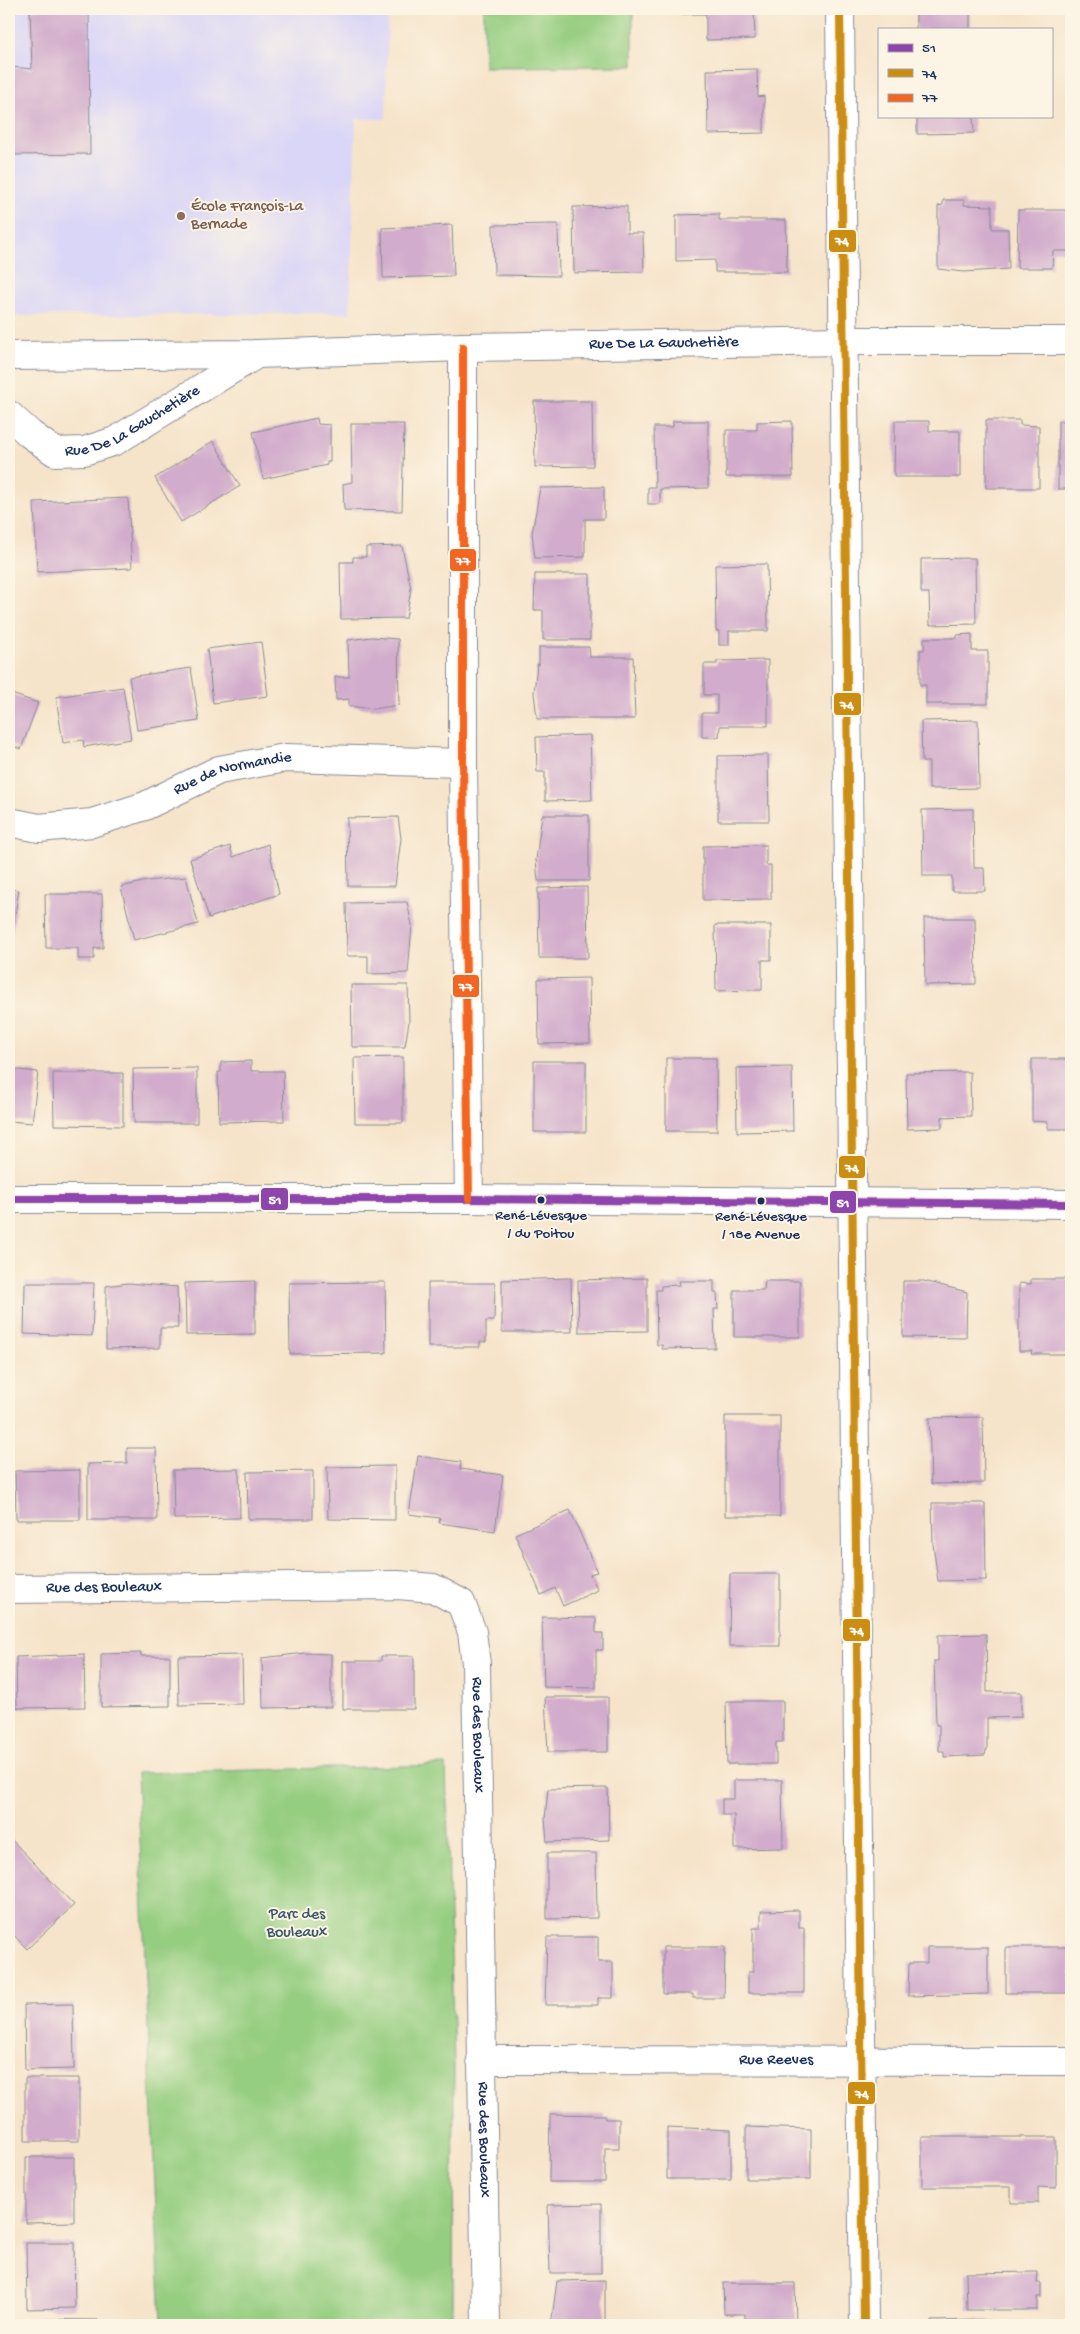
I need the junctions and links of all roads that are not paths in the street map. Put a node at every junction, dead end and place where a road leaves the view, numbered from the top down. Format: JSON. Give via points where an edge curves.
{"nodes":[{"id":1,"x":840,"y":9,"type":"edge"},
{"id":2,"x":844,"y":341,"type":"junction"},
{"id":3,"x":1071,"y":341,"type":"edge"},
{"id":4,"x":463,"y":347,"type":"junction"},
{"id":5,"x":257,"y":354,"type":"junction"},
{"id":6,"x":9,"y":356,"type":"edge"},
{"id":7,"x":9,"y":416,"type":"edge"},
{"id":8,"x":463,"y":763,"type":"junction"},
{"id":9,"x":9,"y":822,"type":"edge"},
{"id":10,"x":9,"y":1199,"type":"edge"},
{"id":11,"x":469,"y":1199,"type":"junction"},
{"id":12,"x":854,"y":1203,"type":"junction"},
{"id":13,"x":1071,"y":1204,"type":"edge"},
{"id":14,"x":9,"y":1589,"type":"edge"},
{"id":15,"x":481,"y":2060,"type":"junction"},
{"id":16,"x":862,"y":2061,"type":"junction"},
{"id":17,"x":1071,"y":2061,"type":"edge"},
{"id":18,"x":486,"y":2325,"type":"edge"},
{"id":19,"x":864,"y":2325,"type":"edge"}],
"edges":[{"from":1,"to":2,"type":"street"},
{"from":2,"to":3,"type":"street","name":"Rue De La Gauchetière"},
{"from":2,"to":4,"type":"street","name":"Rue De La Gauchetière"},
{"from":2,"to":12,"type":"street"},
{"from":4,"to":5,"type":"street","name":"Rue De La Gauchetière"},
{"from":4,"to":8,"type":"street"},
{"from":5,"to":6,"type":"street","name":"Rue De La Gauchetière"},
{"from":5,"to":7,"type":"street","name":"Rue De La Gauchetière","via":[[115,441],[84,451],[55,452]]},
{"from":8,"to":9,"type":"street","name":"Rue de Normandie","via":[[285,758],[219,770],[146,806],[92,823],[39,828]]},
{"from":8,"to":11,"type":"street"},
{"from":10,"to":11,"type":"street"},
{"from":11,"to":12,"type":"street"},
{"from":12,"to":13,"type":"street"},
{"from":12,"to":16,"type":"street"},
{"from":14,"to":15,"type":"street","name":"Rue des Bouleaux","via":[[398,1585],[433,1588],[461,1602],[472,1632],[476,1664]]},
{"from":15,"to":16,"type":"street","name":"Rue Reeves"},
{"from":15,"to":18,"type":"street","name":"Rue des Bouleaux"},
{"from":16,"to":17,"type":"street","name":"Rue Reeves"},
{"from":16,"to":19,"type":"street"}]}
